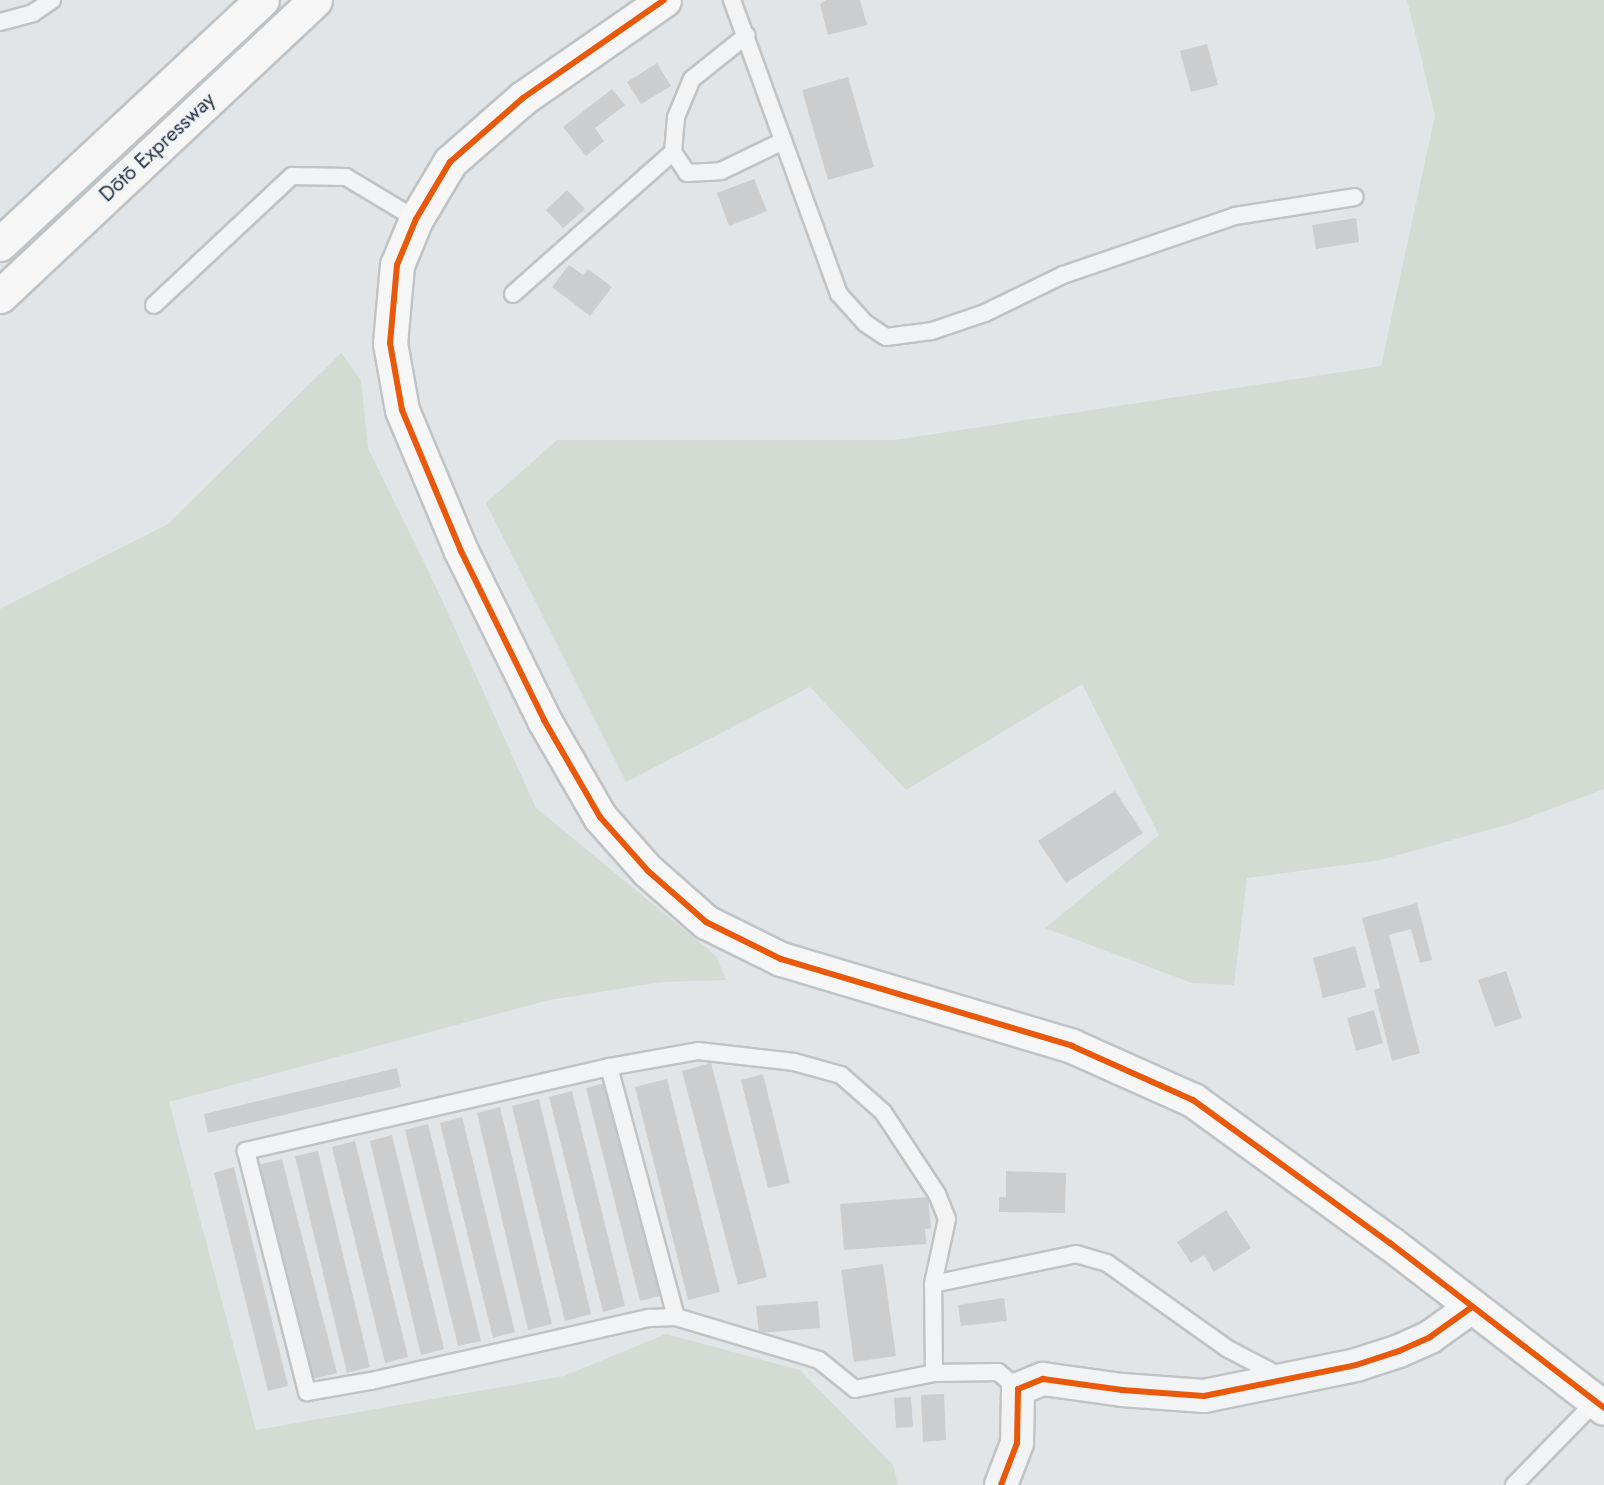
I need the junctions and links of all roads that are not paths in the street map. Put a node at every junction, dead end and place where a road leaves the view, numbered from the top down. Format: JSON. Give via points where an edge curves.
{"nodes":[{"id":1,"x":52,"y":0,"type":"edge"},
{"id":2,"x":262,"y":0,"type":"edge"},
{"id":3,"x":315,"y":0,"type":"edge"},
{"id":4,"x":664,"y":0,"type":"edge"},
{"id":5,"x":732,"y":0,"type":"edge"},
{"id":6,"x":0,"y":22,"type":"edge"},
{"id":7,"x":747,"y":35,"type":"junction"},
{"id":8,"x":783,"y":141,"type":"junction"},
{"id":9,"x":673,"y":152,"type":"junction"},
{"id":10,"x":1355,"y":197,"type":"dead end"},
{"id":11,"x":416,"y":219,"type":"junction"},
{"id":12,"x":0,"y":244,"type":"edge"},
{"id":13,"x":513,"y":294,"type":"dead end"},
{"id":14,"x":0,"y":296,"type":"edge"},
{"id":15,"x":154,"y":304,"type":"dead end"},
{"id":16,"x":609,"y":1067,"type":"junction"},
{"id":17,"x":933,"y":1284,"type":"junction"},
{"id":18,"x":1472,"y":1307,"type":"junction"},
{"id":19,"x":676,"y":1317,"type":"junction"},
{"id":20,"x":934,"y":1373,"type":"junction"},
{"id":21,"x":1288,"y":1379,"type":"junction"},
{"id":22,"x":1018,"y":1389,"type":"junction"},
{"id":23,"x":1600,"y":1405,"type":"edge"},
{"id":24,"x":1001,"y":1485,"type":"edge"},
{"id":25,"x":1514,"y":1485,"type":"edge"}],
"edges":[{"from":1,"to":6,"type":"lane","via":[[33,13]]},
{"from":2,"to":12,"type":"main road","name":"Dōtō Expressway"},
{"from":3,"to":14,"type":"main road","name":"Dōtō Expressway"},
{"from":4,"to":11,"type":"main road","via":[[522,98],[450,162]]},
{"from":5,"to":7,"type":"lane"},
{"from":7,"to":8,"type":"lane"},
{"from":7,"to":9,"type":"lane","via":[[692,80],[676,117]]},
{"from":8,"to":9,"type":"lane","via":[[722,171],[687,173]]},
{"from":8,"to":10,"type":"lane","via":[[839,294],[865,323],[886,336],[932,331],[985,313],[1063,275],[1235,216]]},
{"from":9,"to":13,"type":"lane"},
{"from":11,"to":15,"type":"lane","via":[[346,177],[292,176]]},
{"from":11,"to":18,"type":"main road","via":[[397,265],[390,343],[402,410],[461,550],[544,720],[600,817],[648,871],[706,921],[781,959],[1072,1046],[1193,1100]]},
{"from":16,"to":17,"type":"lane","via":[[698,1051],[794,1062],[841,1075],[883,1112],[938,1194],[947,1219]]},
{"from":16,"to":19,"type":"lane"},
{"from":16,"to":19,"type":"lane","via":[[246,1151],[307,1392],[649,1318]]},
{"from":17,"to":20,"type":"lane"},
{"from":17,"to":21,"type":"lane","via":[[1076,1254],[1107,1263],[1228,1349]]},
{"from":18,"to":21,"type":"street","via":[[1430,1337],[1399,1351]]},
{"from":18,"to":23,"type":"main road"},
{"from":19,"to":20,"type":"lane","via":[[819,1360],[855,1389]]},
{"from":20,"to":22,"type":"lane","via":[[998,1372]]},
{"from":21,"to":22,"type":"street","via":[[1204,1396],[1043,1379]]},
{"from":22,"to":24,"type":"street","via":[[1017,1443]]},
{"from":23,"to":25,"type":"lane"}]}
